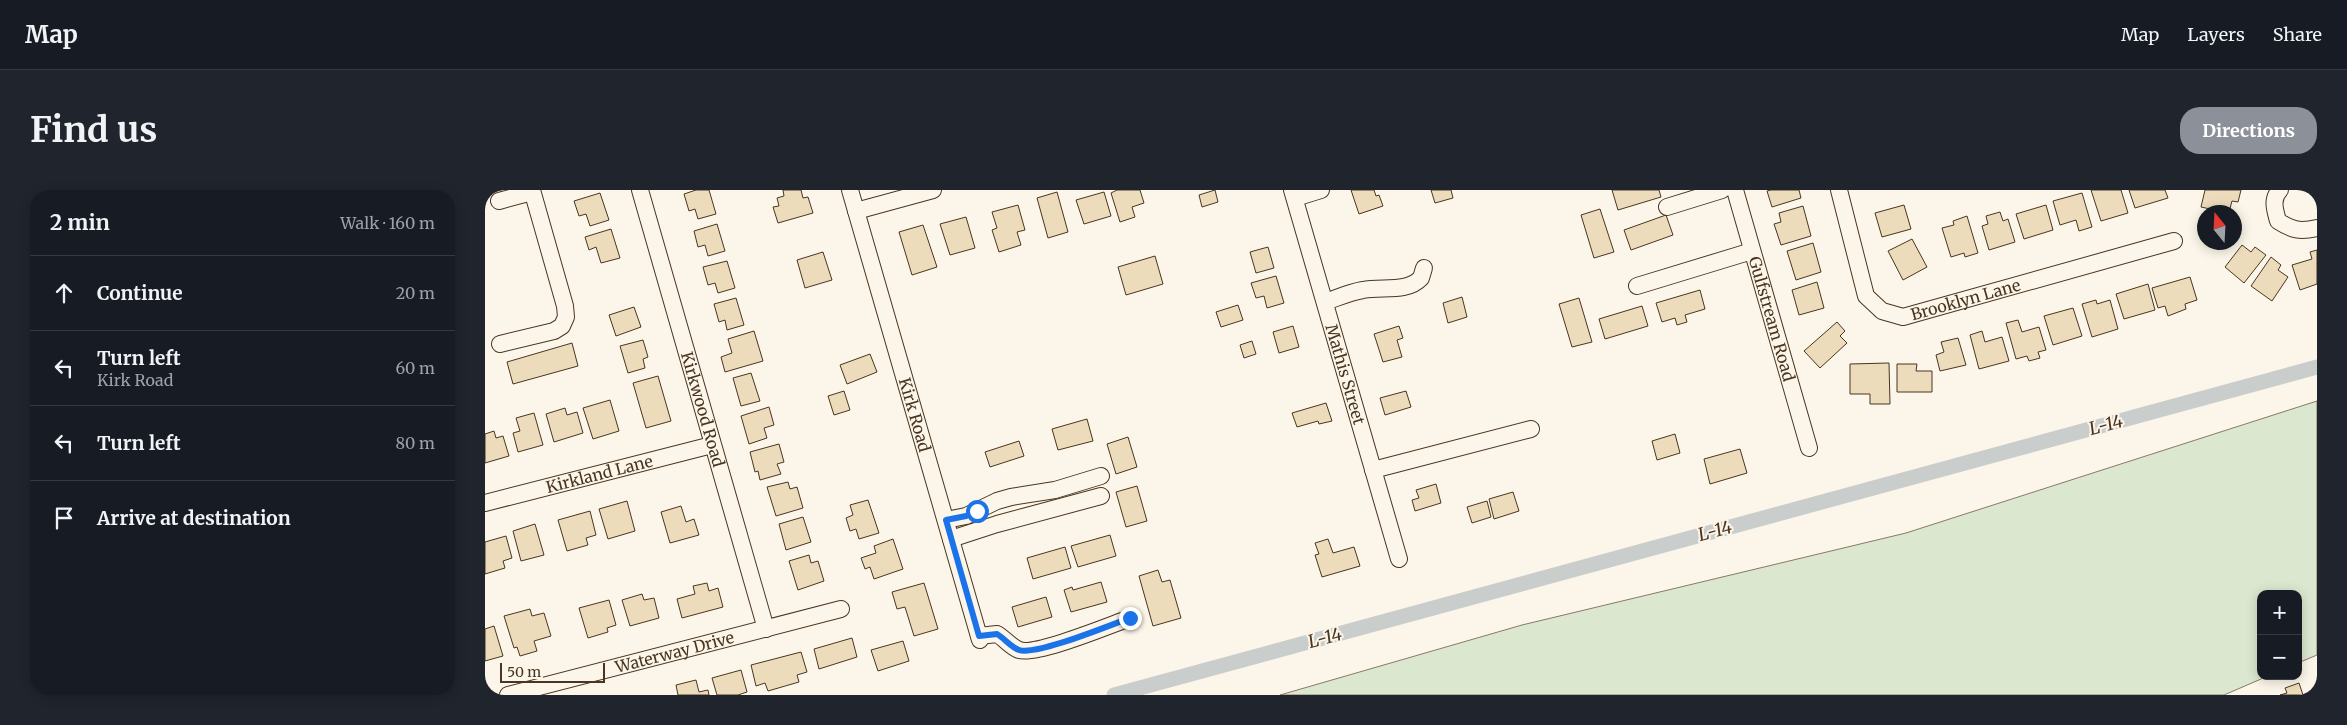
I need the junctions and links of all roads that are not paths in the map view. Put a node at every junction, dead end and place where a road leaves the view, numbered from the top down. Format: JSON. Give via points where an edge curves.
{"nodes":[{"id":1,"x":640,"y":190,"type":"edge"},
{"id":2,"x":850,"y":190,"type":"edge"},
{"id":3,"x":933,"y":190,"type":"edge"},
{"id":4,"x":1321,"y":190,"type":"edge"},
{"id":5,"x":1721,"y":190,"type":"edge"},
{"id":6,"x":1735,"y":190,"type":"edge"},
{"id":7,"x":1839,"y":190,"type":"edge"},
{"id":8,"x":2280,"y":190,"type":"edge"},
{"id":9,"x":532,"y":191,"type":"edge"},
{"id":10,"x":1294,"y":194,"type":"edge"},
{"id":11,"x":499,"y":201,"type":"dead end"},
{"id":12,"x":1667,"y":206,"type":"dead end"},
{"id":13,"x":856,"y":211,"type":"junction"},
{"id":14,"x":2317,"y":228,"type":"edge"},
{"id":15,"x":2174,"y":241,"type":"dead end"},
{"id":16,"x":1753,"y":252,"type":"junction"},
{"id":17,"x":1423,"y":268,"type":"dead end"},
{"id":18,"x":1637,"y":286,"type":"dead end"},
{"id":19,"x":1325,"y":302,"type":"junction"},
{"id":20,"x":500,"y":344,"type":"dead end"},
{"id":21,"x":1531,"y":429,"type":"dead end"},
{"id":22,"x":712,"y":444,"type":"junction"},
{"id":23,"x":1809,"y":448,"type":"dead end"},
{"id":24,"x":1373,"y":470,"type":"junction"},
{"id":25,"x":1101,"y":476,"type":"dead end"},
{"id":26,"x":1101,"y":496,"type":"dead end"},
{"id":27,"x":485,"y":503,"type":"edge"},
{"id":28,"x":946,"y":520,"type":"junction"},
{"id":29,"x":951,"y":539,"type":"junction"},
{"id":30,"x":1399,"y":559,"type":"dead end"},
{"id":31,"x":841,"y":609,"type":"dead end"},
{"id":32,"x":1130,"y":618,"type":"dead end"},
{"id":33,"x":765,"y":628,"type":"junction"},
{"id":34,"x":508,"y":695,"type":"edge"}],
"edges":[{"from":1,"to":22,"type":"street","name":"Kirkwood Road"},
{"from":2,"to":13,"type":"street","name":"Kirk Road"},
{"from":3,"to":13,"type":"street"},
{"from":4,"to":10,"type":"street"},
{"from":5,"to":12,"type":"street"},
{"from":6,"to":16,"type":"street","name":"Gulfstream Road"},
{"from":7,"to":15,"type":"street","name":"Brooklyn Lane","via":[[1866,296],[1882,311],[1903,317]]},
{"from":8,"to":14,"type":"street","via":[[2273,205],[2278,221],[2291,230]]},
{"from":9,"to":11,"type":"street"},
{"from":9,"to":20,"type":"street","via":[[566,317],[562,326],[554,330]]},
{"from":10,"to":19,"type":"street","name":"Mathis Street"},
{"from":13,"to":28,"type":"street","name":"Kirk Road"},
{"from":16,"to":18,"type":"street"},
{"from":16,"to":23,"type":"street","name":"Gulfstream Road"},
{"from":17,"to":19,"type":"street","via":[[1421,278],[1412,284],[1365,289]]},
{"from":19,"to":24,"type":"street","name":"Mathis Street"},
{"from":21,"to":24,"type":"street"},
{"from":22,"to":27,"type":"street","name":"Kirkland Lane"},
{"from":22,"to":33,"type":"street","name":"Kirkwood Road"},
{"from":24,"to":30,"type":"street","name":"Mathis Street"},
{"from":25,"to":28,"type":"street","via":[[1055,490],[1004,499],[966,516]]},
{"from":26,"to":29,"type":"street"},
{"from":28,"to":29,"type":"street","name":"Kirk Road"},
{"from":29,"to":32,"type":"street","name":"Kirk Road","via":[[980,638],[997,634],[1019,650],[1027,650],[1047,647]]},
{"from":31,"to":33,"type":"street","name":"Waterway Drive"},
{"from":33,"to":34,"type":"street","name":"Waterway Drive"}]}
